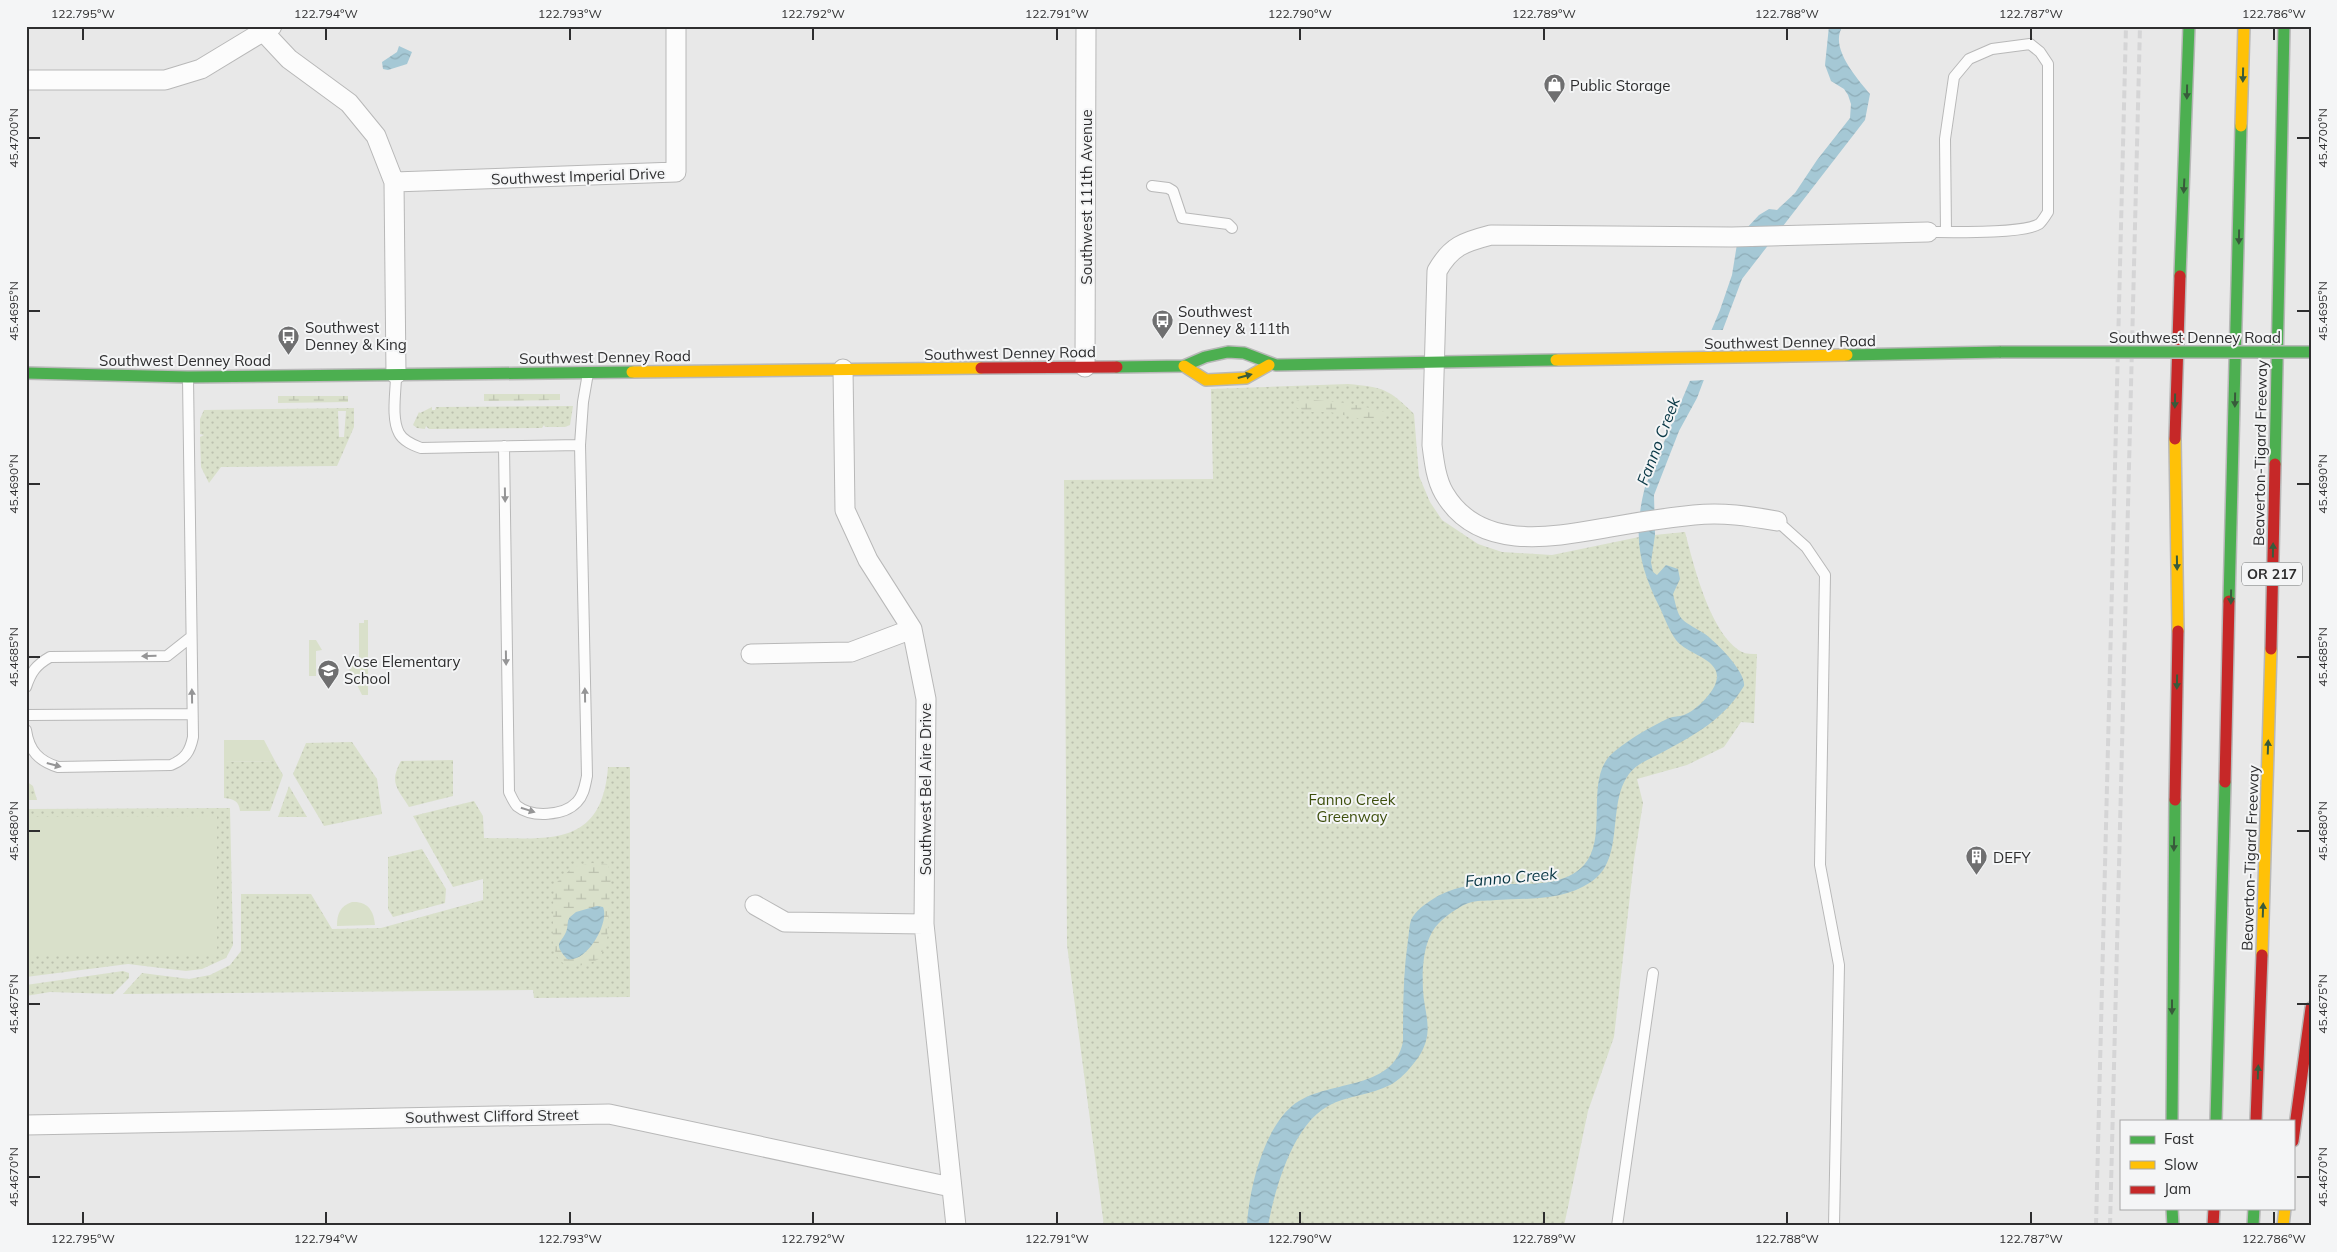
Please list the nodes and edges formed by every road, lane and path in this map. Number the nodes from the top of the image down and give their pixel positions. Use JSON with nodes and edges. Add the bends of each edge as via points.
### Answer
{"nodes":[{"id":1,"x":676,"y":26,"type":"edge"},
{"id":2,"x":1086,"y":26,"type":"edge"},
{"id":3,"x":2189,"y":26,"type":"edge"},
{"id":4,"x":2244,"y":26,"type":"edge"},
{"id":5,"x":2284,"y":26,"type":"edge"},
{"id":6,"x":264,"y":28,"type":"edge"},
{"id":7,"x":26,"y":80,"type":"edge"},
{"id":8,"x":394,"y":182,"type":"junction"},
{"id":9,"x":1152,"y":186,"type":"dead end"},
{"id":10,"x":1232,"y":228,"type":"dead end"},
{"id":11,"x":1937,"y":232,"type":"junction"},
{"id":12,"x":2177,"y":352,"type":"junction"},
{"id":13,"x":2311,"y":352,"type":"edge"},
{"id":14,"x":1434,"y":363,"type":"junction"},
{"id":15,"x":1269,"y":365,"type":"junction"},
{"id":16,"x":1184,"y":366,"type":"junction"},
{"id":17,"x":1085,"y":367,"type":"junction"},
{"id":18,"x":843,"y":369,"type":"junction"},
{"id":19,"x":588,"y":372,"type":"junction"},
{"id":20,"x":26,"y":373,"type":"edge"},
{"id":21,"x":396,"y":374,"type":"junction"},
{"id":22,"x":188,"y":377,"type":"junction"},
{"id":23,"x":580,"y":445,"type":"junction"},
{"id":24,"x":504,"y":446,"type":"junction"},
{"id":25,"x":1777,"y":521,"type":"joint"},
{"id":26,"x":912,"y":629,"type":"junction"},
{"id":27,"x":191,"y":637,"type":"junction"},
{"id":28,"x":751,"y":654,"type":"dead end"},
{"id":29,"x":26,"y":687,"type":"edge"},
{"id":30,"x":192,"y":714,"type":"junction"},
{"id":31,"x":26,"y":715,"type":"edge"},
{"id":32,"x":26,"y":730,"type":"edge"},
{"id":33,"x":755,"y":905,"type":"dead end"},
{"id":34,"x":924,"y":924,"type":"junction"},
{"id":35,"x":1654,"y":973,"type":"dead end"},
{"id":36,"x":2311,"y":1008,"type":"edge"},
{"id":37,"x":2172,"y":1120,"type":"edge"},
{"id":38,"x":2216,"y":1120,"type":"edge"},
{"id":39,"x":2256,"y":1120,"type":"edge"},
{"id":40,"x":26,"y":1125,"type":"edge"},
{"id":41,"x":2294,"y":1134,"type":"edge"},
{"id":42,"x":951,"y":1187,"type":"junction"},
{"id":43,"x":2172,"y":1210,"type":"edge"},
{"id":44,"x":2214,"y":1210,"type":"edge"},
{"id":45,"x":2254,"y":1210,"type":"edge"},
{"id":46,"x":2285,"y":1210,"type":"edge"},
{"id":47,"x":956,"y":1226,"type":"edge"},
{"id":48,"x":1616,"y":1226,"type":"edge"},
{"id":49,"x":1834,"y":1226,"type":"edge"},
{"id":50,"x":2173,"y":1226,"type":"edge"},
{"id":51,"x":2213,"y":1226,"type":"edge"},
{"id":52,"x":2253,"y":1226,"type":"edge"},
{"id":53,"x":2283,"y":1226,"type":"edge"}],
"edges":[{"from":1,"to":8,"type":"street","name":"Southwest Imperial Drive","via":[[676,172]]},
{"from":2,"to":17,"type":"street","name":"Southwest 111th Avenue"},
{"from":3,"to":12,"type":"main road","one_way":true},
{"from":4,"to":38,"type":"main road","name":"Beaverton-Tigard Freeway","number":"OR 217","one_way":true},
{"from":39,"to":5,"type":"main road","name":"Beaverton-Tigard Freeway","number":"OR 217","one_way":true,"via":[[2269,711]]},
{"from":6,"to":7,"type":"street","via":[[201,69],[165,80]]},
{"from":6,"to":8,"type":"street","via":[[289,59],[349,103],[376,136]]},
{"from":8,"to":21,"type":"street"},
{"from":9,"to":10,"type":"lane","via":[[1173,191],[1182,218],[1228,224]]},
{"from":11,"to":11,"type":"lane","via":[[1954,77],[1969,60],[1984,53],[2030,44],[2048,64],[2048,212],[2038,224],[2017,229]]},
{"from":11,"to":14,"type":"street","via":[[1732,237],[1491,235],[1465,242],[1446,255],[1438,271]]},
{"from":12,"to":13,"type":"main road","name":"Southwest Denney Road","bridge":true},
{"from":12,"to":14,"type":"main road","name":"Southwest Denney Road","bridge":true,"via":[[2001,352]]},
{"from":12,"to":37,"type":"main road","one_way":true,"via":[[2178,633]]},
{"from":14,"to":15,"type":"main road","name":"Southwest Denney Road"},
{"from":14,"to":25,"type":"street","via":[[1432,445],[1436,473],[1444,493],[1459,512],[1479,527],[1503,535],[1531,538],[1694,515],[1738,514]]},
{"from":15,"to":16,"type":"main road","name":"Southwest Denney Road","via":[[1244,353],[1207,354]]},
{"from":16,"to":15,"type":"main road","name":"Southwest Denney Road","one_way":true,"via":[[1206,380],[1246,378]]},
{"from":16,"to":17,"type":"main road","name":"Southwest Denney Road"},
{"from":17,"to":18,"type":"main road","name":"Southwest Denney Road"},
{"from":18,"to":19,"type":"main road","name":"Southwest Denney Road"},
{"from":18,"to":26,"type":"street","name":"Southwest Bel Aire Drive","via":[[845,510],[868,560]]},
{"from":19,"to":21,"type":"main road","name":"Southwest Denney Road"},
{"from":19,"to":23,"type":"lane","via":[[582,402]]},
{"from":20,"to":22,"type":"main road","name":"Southwest Denney Road"},
{"from":21,"to":22,"type":"main road","name":"Southwest Denney Road"},
{"from":21,"to":24,"type":"lane","via":[[396,420],[399,434],[410,444],[421,448]]},
{"from":22,"to":27,"type":"lane"},
{"from":23,"to":24,"type":"lane"},
{"from":24,"to":23,"type":"lane","one_way":true,"via":[[509,792],[516,806],[530,812],[550,814],[566,810],[577,802],[587,776]]},
{"from":25,"to":49,"type":"lane","via":[[1806,547],[1825,575],[1820,865],[1838,966]]},
{"from":26,"to":28,"type":"street","via":[[851,652]]},
{"from":26,"to":34,"type":"street","name":"Southwest Bel Aire Drive","via":[[926,699]]},
{"from":27,"to":29,"type":"lane","one_way":true,"via":[[167,656],[50,658],[30,674]]},
{"from":30,"to":27,"type":"lane","one_way":true},
{"from":30,"to":31,"type":"lane"},
{"from":32,"to":30,"type":"lane","one_way":true,"via":[[37,756],[58,767],[171,766],[190,751]]},
{"from":33,"to":34,"type":"street","via":[[785,922]]},
{"from":34,"to":42,"type":"street","name":"Southwest Bel Aire Drive"},
{"from":35,"to":48,"type":"lane"},
{"from":36,"to":41,"type":"main road"},
{"from":40,"to":42,"type":"street","name":"Southwest Clifford Street","via":[[609,1114]]},
{"from":42,"to":47,"type":"street","name":"Southwest Bel Aire Drive"},
{"from":43,"to":50,"type":"main road"},
{"from":44,"to":51,"type":"main road"},
{"from":45,"to":52,"type":"main road"},
{"from":46,"to":53,"type":"main road"}]}
